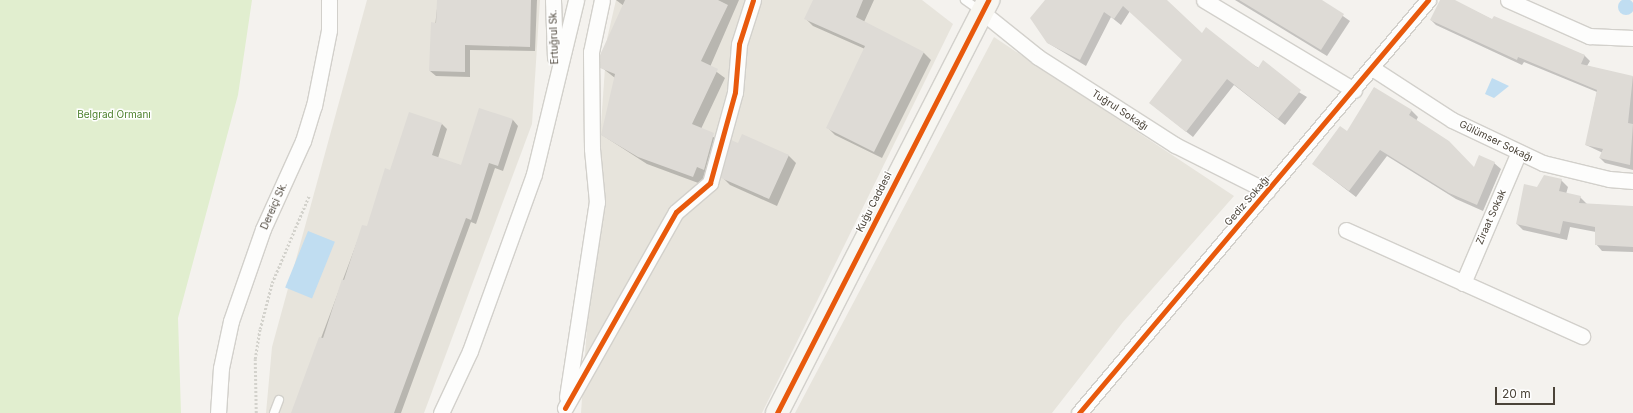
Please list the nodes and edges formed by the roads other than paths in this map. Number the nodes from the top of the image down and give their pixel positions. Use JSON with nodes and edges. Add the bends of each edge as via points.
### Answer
{"nodes":[{"id":1,"x":329,"y":0,"type":"edge"},
{"id":2,"x":553,"y":0,"type":"edge"},
{"id":3,"x":576,"y":0,"type":"edge"},
{"id":4,"x":602,"y":0,"type":"edge"},
{"id":5,"x":753,"y":0,"type":"edge"},
{"id":6,"x":1204,"y":0,"type":"edge"},
{"id":7,"x":1428,"y":0,"type":"edge"},
{"id":8,"x":1508,"y":0,"type":"edge"},
{"id":9,"x":979,"y":4,"type":"edge"},
{"id":10,"x":1633,"y":38,"type":"edge"},
{"id":11,"x":1372,"y":68,"type":"junction"},
{"id":12,"x":556,"y":74,"type":"junction"},
{"id":13,"x":1354,"y":90,"type":"junction"},
{"id":14,"x":1519,"y":152,"type":"junction"},
{"id":15,"x":1633,"y":181,"type":"edge"},
{"id":16,"x":1267,"y":192,"type":"junction"},
{"id":17,"x":1346,"y":230,"type":"dead end"},
{"id":18,"x":1462,"y":282,"type":"junction"},
{"id":19,"x":1582,"y":336,"type":"dead end"},
{"id":20,"x":279,"y":400,"type":"dead end"},
{"id":21,"x":565,"y":411,"type":"edge"},
{"id":22,"x":218,"y":413,"type":"edge"},
{"id":23,"x":274,"y":413,"type":"edge"},
{"id":24,"x":441,"y":413,"type":"edge"},
{"id":25,"x":777,"y":413,"type":"edge"},
{"id":26,"x":1079,"y":413,"type":"edge"}],
"edges":[{"from":1,"to":22,"type":"street","name":"Dereiçi Sk.","via":[[328,30],[314,106],[303,141],[263,229],[231,321],[221,368]]},
{"from":2,"to":12,"type":"street","name":"Ertuğrul Sk."},
{"from":3,"to":12,"type":"street"},
{"from":4,"to":21,"type":"street","via":[[591,52],[592,149],[597,202]]},
{"from":5,"to":21,"type":"street","via":[[740,44],[735,92],[710,183],[676,212]]},
{"from":6,"to":13,"type":"street"},
{"from":7,"to":11,"type":"street","name":"Gediz Sokağı"},
{"from":8,"to":10,"type":"street","via":[[1589,36]]},
{"from":9,"to":16,"type":"street","name":"Tuğrul Sokağı","via":[[1038,57],[1175,145]]},
{"from":9,"to":25,"type":"street","name":"Kuğu Caddesi"},
{"from":11,"to":13,"type":"street","name":"Gediz Sokağı"},
{"from":11,"to":14,"type":"street","name":"Gülümser Sokağı","via":[[1452,120]]},
{"from":12,"to":24,"type":"street","via":[[549,117],[534,174],[470,351]]},
{"from":13,"to":16,"type":"street","name":"Gediz Sokağı"},
{"from":14,"to":15,"type":"street","name":"Gülümser Sokağı","via":[[1543,163],[1609,179]]},
{"from":14,"to":18,"type":"street","name":"Ziraat Sokak"},
{"from":16,"to":26,"type":"street","name":"Gediz Sokağı"},
{"from":17,"to":18,"type":"street"},
{"from":18,"to":19,"type":"street"},
{"from":20,"to":23,"type":"lane"}]}
